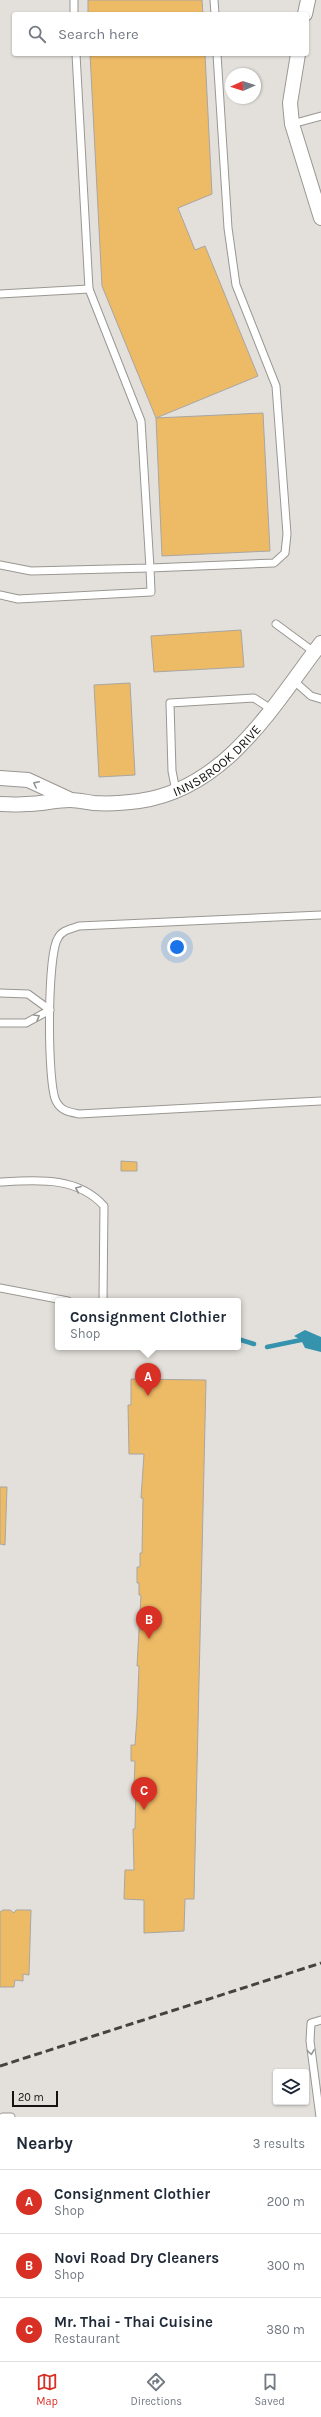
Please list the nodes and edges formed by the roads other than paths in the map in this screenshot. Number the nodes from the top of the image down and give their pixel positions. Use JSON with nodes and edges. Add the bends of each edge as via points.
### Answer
{"nodes":[{"id":1,"x":74,"y":0,"type":"edge"},
{"id":2,"x":214,"y":0,"type":"edge"},
{"id":3,"x":308,"y":0,"type":"edge"},
{"id":4,"x":74,"y":12,"type":"edge"},
{"id":5,"x":215,"y":12,"type":"edge"},
{"id":6,"x":305,"y":12,"type":"edge"},
{"id":7,"x":76,"y":56,"type":"edge"},
{"id":8,"x":217,"y":56,"type":"edge"},
{"id":9,"x":298,"y":56,"type":"edge"},
{"id":10,"x":321,"y":116,"type":"edge"},
{"id":11,"x":292,"y":124,"type":"junction"},
{"id":12,"x":321,"y":218,"type":"edge"},
{"id":13,"x":89,"y":288,"type":"junction"},
{"id":14,"x":0,"y":294,"type":"edge"},
{"id":15,"x":0,"y":565,"type":"edge"},
{"id":16,"x":150,"y":568,"type":"junction"},
{"id":17,"x":0,"y":595,"type":"edge"},
{"id":18,"x":276,"y":624,"type":"dead end"},
{"id":19,"x":317,"y":648,"type":"edge"},
{"id":20,"x":293,"y":680,"type":"junction"},
{"id":21,"x":321,"y":699,"type":"edge"},
{"id":22,"x":271,"y":709,"type":"junction"},
{"id":23,"x":0,"y":778,"type":"edge"},
{"id":24,"x":176,"y":791,"type":"junction"},
{"id":25,"x":70,"y":800,"type":"junction"},
{"id":26,"x":0,"y":804,"type":"edge"},
{"id":27,"x":321,"y":915,"type":"edge"},
{"id":28,"x":0,"y":993,"type":"edge"},
{"id":29,"x":50,"y":1010,"type":"junction"},
{"id":30,"x":0,"y":1023,"type":"edge"},
{"id":31,"x":321,"y":1101,"type":"edge"},
{"id":32,"x":0,"y":1182,"type":"edge"},
{"id":33,"x":0,"y":1288,"type":"edge"},
{"id":34,"x":103,"y":1298,"type":"edge"},
{"id":35,"x":55,"y":1299,"type":"edge"},
{"id":36,"x":321,"y":2020,"type":"edge"},
{"id":37,"x":3,"y":2117,"type":"edge"},
{"id":38,"x":12,"y":2117,"type":"edge"},
{"id":39,"x":320,"y":2117,"type":"edge"}],
"edges":[{"from":1,"to":4,"type":"lane"},
{"from":2,"to":5,"type":"lane"},
{"from":3,"to":6,"type":"street"},
{"from":7,"to":13,"type":"lane"},
{"from":8,"to":16,"type":"lane","via":[[228,228],[236,285],[276,386],[287,534],[285,553],[274,564]]},
{"from":9,"to":11,"type":"street","via":[[290,103]]},
{"from":10,"to":11,"type":"lane"},
{"from":11,"to":12,"type":"street"},
{"from":13,"to":14,"type":"lane"},
{"from":13,"to":16,"type":"lane","via":[[141,421]]},
{"from":15,"to":16,"type":"lane","via":[[31,571]]},
{"from":16,"to":17,"type":"lane","via":[[151,592],[18,599]]},
{"from":18,"to":19,"type":"lane"},
{"from":19,"to":20,"type":"street","name":"INNSBROOK DRIVE"},
{"from":20,"to":21,"type":"lane","via":[[311,696]]},
{"from":20,"to":22,"type":"street","name":"INNSBROOK DRIVE"},
{"from":22,"to":24,"type":"street","name":"INNSBROOK DRIVE","via":[[234,754],[201,779]]},
{"from":22,"to":24,"type":"lane","via":[[254,698],[170,703],[172,771]]},
{"from":25,"to":23,"type":"street","name":"INNSBROOK DRIVE","one_way":true,"via":[[28,780]]},
{"from":24,"to":25,"type":"street","name":"INNSBROOK DRIVE","via":[[156,798],[124,803]]},
{"from":25,"to":26,"type":"street","name":"INNSBROOK DRIVE","via":[[26,805]]},
{"from":27,"to":29,"type":"lane","via":[[79,926],[67,930],[57,938],[52,962]]},
{"from":28,"to":29,"type":"lane","via":[[28,994]]},
{"from":30,"to":29,"type":"lane","one_way":true,"via":[[26,1023]]},
{"from":29,"to":31,"type":"lane","via":[[51,1085],[56,1101],[65,1111],[79,1114]]},
{"from":34,"to":32,"type":"lane","one_way":true,"via":[[104,1206],[96,1197],[57,1181]]},
{"from":33,"to":35,"type":"lane"},
{"from":36,"to":39,"type":"lane","one_way":true,"via":[[311,2023],[310,2041]]},
{"from":37,"to":38,"type":"lane"}]}
